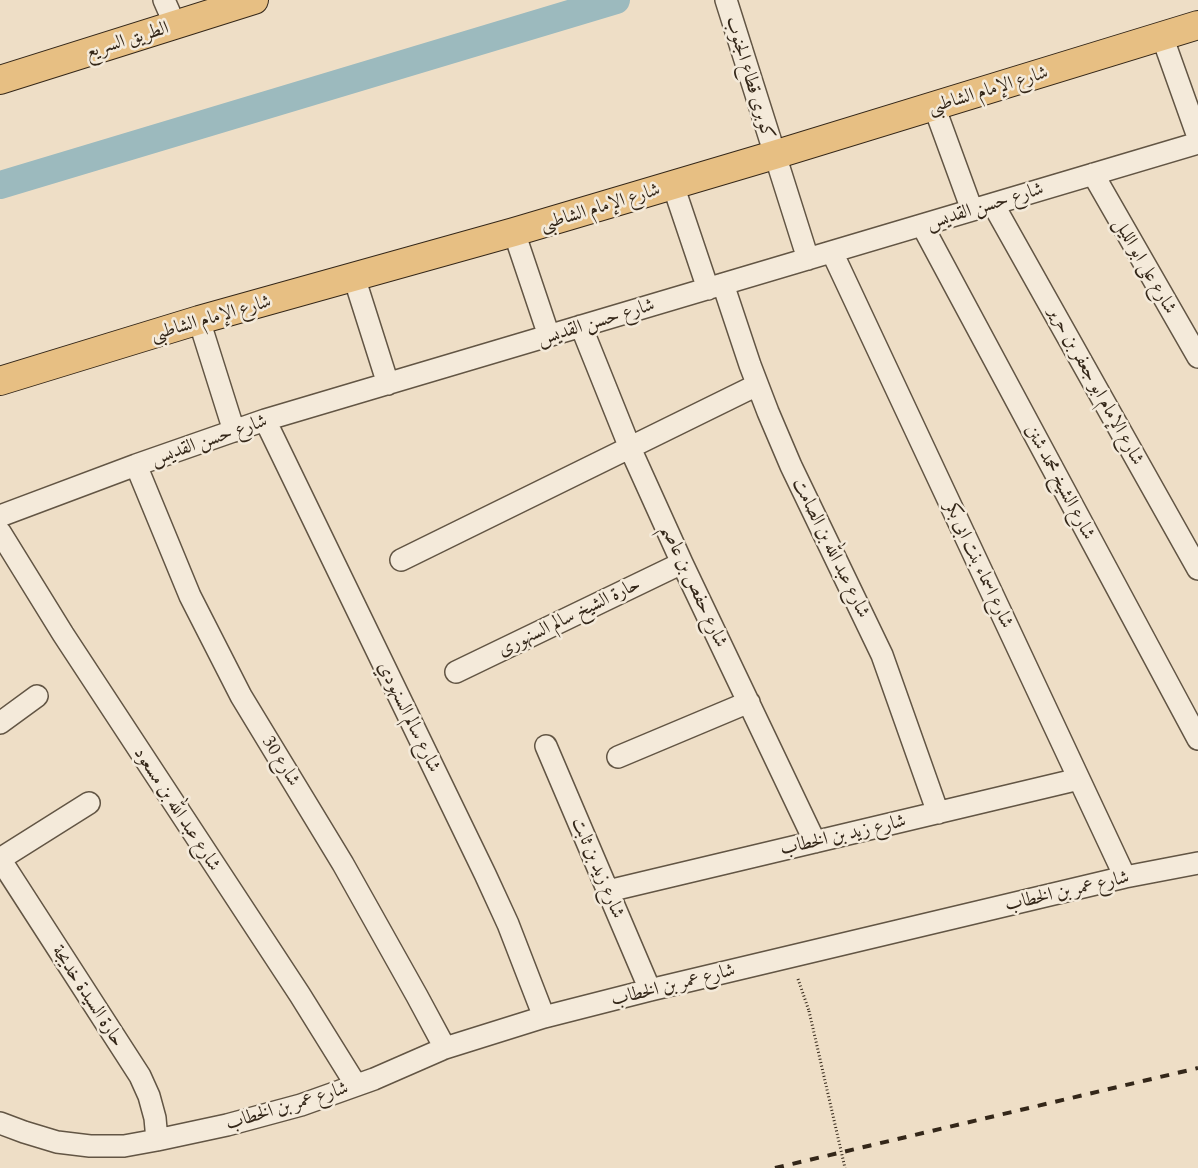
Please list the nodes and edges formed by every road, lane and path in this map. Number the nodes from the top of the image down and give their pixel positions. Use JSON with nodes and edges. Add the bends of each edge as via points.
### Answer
{"nodes":[{"id":1,"x":164,"y":0,"type":"edge"},
{"id":2,"x":254,"y":0,"type":"edge"},
{"id":3,"x":726,"y":0,"type":"edge"},
{"id":4,"x":175,"y":25,"type":"junction"},
{"id":5,"x":1198,"y":25,"type":"edge"},
{"id":6,"x":1162,"y":36,"type":"junction"},
{"id":7,"x":0,"y":80,"type":"edge"},
{"id":8,"x":934,"y":106,"type":"junction"},
{"id":9,"x":1196,"y":145,"type":"edge"},
{"id":10,"x":774,"y":155,"type":"junction"},
{"id":11,"x":1093,"y":174,"type":"junction"},
{"id":12,"x":673,"y":185,"type":"junction"},
{"id":13,"x":993,"y":204,"type":"junction"},
{"id":14,"x":972,"y":210,"type":"junction"},
{"id":15,"x":922,"y":225,"type":"junction"},
{"id":16,"x":514,"y":232,"type":"junction"},
{"id":17,"x":832,"y":252,"type":"junction"},
{"id":18,"x":808,"y":259,"type":"junction"},
{"id":19,"x":354,"y":277,"type":"junction"},
{"id":20,"x":715,"y":286,"type":"junction"},
{"id":21,"x":199,"y":320,"type":"junction"},
{"id":22,"x":581,"y":326,"type":"junction"},
{"id":23,"x":549,"y":336,"type":"junction"},
{"id":24,"x":1198,"y":357,"type":"edge"},
{"id":25,"x":0,"y":381,"type":"edge"},
{"id":26,"x":388,"y":384,"type":"junction"},
{"id":27,"x":758,"y":385,"type":"junction"},
{"id":28,"x":265,"y":420,"type":"junction"},
{"id":29,"x":234,"y":431,"type":"junction"},
{"id":30,"x":630,"y":448,"type":"junction"},
{"id":31,"x":136,"y":465,"type":"junction"},
{"id":32,"x":0,"y":516,"type":"edge"},
{"id":33,"x":0,"y":532,"type":"edge"},
{"id":34,"x":401,"y":560,"type":"dead end"},
{"id":35,"x":682,"y":563,"type":"junction"},
{"id":36,"x":1198,"y":569,"type":"edge"},
{"id":37,"x":456,"y":672,"type":"dead end"},
{"id":38,"x":37,"y":696,"type":"dead end"},
{"id":39,"x":749,"y":702,"type":"junction"},
{"id":40,"x":0,"y":723,"type":"edge"},
{"id":41,"x":1198,"y":739,"type":"edge"},
{"id":42,"x":546,"y":746,"type":"dead end"},
{"id":43,"x":618,"y":757,"type":"dead end"},
{"id":44,"x":1079,"y":779,"type":"junction"},
{"id":45,"x":89,"y":803,"type":"dead end"},
{"id":46,"x":938,"y":813,"type":"junction"},
{"id":47,"x":815,"y":842,"type":"junction"},
{"id":48,"x":0,"y":859,"type":"edge"},
{"id":49,"x":1198,"y":863,"type":"edge"},
{"id":50,"x":1125,"y":877,"type":"junction"},
{"id":51,"x":608,"y":891,"type":"junction"},
{"id":52,"x":798,"y":981,"type":"dead end"},
{"id":53,"x":650,"y":990,"type":"junction"},
{"id":54,"x":544,"y":1017,"type":"junction"},
{"id":55,"x":444,"y":1048,"type":"junction"},
{"id":56,"x":356,"y":1085,"type":"junction"},
{"id":57,"x":0,"y":1123,"type":"edge"},
{"id":58,"x":157,"y":1140,"type":"junction"},
{"id":59,"x":845,"y":1168,"type":"edge"}],
"edges":[{"from":1,"to":4,"type":"street"},
{"from":2,"to":4,"type":"main road","name":"الطريق السريع"},
{"from":3,"to":10,"type":"street","name":"كوبرى قطاع الجنوب"},
{"from":4,"to":7,"type":"main road","name":"الطريق السريع"},
{"from":5,"to":6,"type":"main road","name":"شارع الإمام الشاطبى"},
{"from":6,"to":8,"type":"main road","name":"شارع الإمام الشاطبى"},
{"from":6,"to":9,"type":"street"},
{"from":8,"to":10,"type":"main road","name":"شارع الإمام الشاطبى"},
{"from":8,"to":14,"type":"street"},
{"from":9,"to":11,"type":"street","name":"شارع حسن القديس"},
{"from":10,"to":12,"type":"main road","name":"شارع الإمام الشاطبى"},
{"from":10,"to":18,"type":"street","name":"كوبرى قطاع الجنوب"},
{"from":11,"to":13,"type":"street","name":"شارع حسن القديس"},
{"from":11,"to":24,"type":"street","name":"شارع على ابو الليل"},
{"from":12,"to":16,"type":"main road","name":"شارع الإمام الشاطبى"},
{"from":12,"to":20,"type":"street","name":"شارع عبد الله بن الصامت"},
{"from":13,"to":14,"type":"street","name":"شارع حسن القديس"},
{"from":13,"to":36,"type":"street","name":"شارع الإمام ابو جعفر بن حرير"},
{"from":14,"to":15,"type":"street","name":"شارع حسن القديس"},
{"from":15,"to":17,"type":"street","name":"شارع حسن القديس"},
{"from":15,"to":41,"type":"street","name":"شارع الشيخ محمد شنن"},
{"from":16,"to":19,"type":"main road","name":"شارع الإمام الشاطبى"},
{"from":16,"to":23,"type":"street"},
{"from":17,"to":18,"type":"street","name":"شارع حسن القديس"},
{"from":17,"to":44,"type":"street","name":"شارع اسماء بنت ابى بكر"},
{"from":18,"to":20,"type":"street","name":"شارع حسن القديس"},
{"from":19,"to":21,"type":"main road","name":"شارع الإمام الشاطبى"},
{"from":19,"to":26,"type":"street"},
{"from":20,"to":22,"type":"street","name":"شارع حسن القديس"},
{"from":20,"to":27,"type":"street","name":"شارع عبد الله بن الصامت"},
{"from":21,"to":25,"type":"main road","name":"شارع الإمام الشاطبى"},
{"from":21,"to":29,"type":"street"},
{"from":22,"to":23,"type":"street","name":"شارع حسن القديس"},
{"from":22,"to":30,"type":"street","name":"شارع حفص بن عاصم"},
{"from":23,"to":26,"type":"street","name":"شارع حسن القديس"},
{"from":26,"to":28,"type":"street","name":"شارع حسن القديس"},
{"from":27,"to":30,"type":"street"},
{"from":27,"to":46,"type":"street","name":"شارع عبد الله بن الصامت","via":[[791,466],[882,656]]},
{"from":28,"to":29,"type":"street","name":"شارع حسن القديس"},
{"from":28,"to":54,"type":"street","name":"شارع سالم السنهودي","via":[[485,874]]},
{"from":29,"to":31,"type":"street","name":"شارع حسن القديس"},
{"from":30,"to":34,"type":"street"},
{"from":30,"to":35,"type":"street","name":"شارع حفص بن عاصم"},
{"from":31,"to":32,"type":"street","name":"شارع حسن القديس"},
{"from":31,"to":55,"type":"street","name":"شارع 30","via":[[190,596],[241,696],[343,864]]},
{"from":33,"to":56,"type":"street","name":"شارع عبد الله بن مسعود","via":[[62,634]]},
{"from":35,"to":37,"type":"street","name":"حارة الشيخ سالم السنهورى"},
{"from":35,"to":39,"type":"street","name":"شارع حفص بن عاصم"},
{"from":38,"to":40,"type":"street"},
{"from":39,"to":43,"type":"street"},
{"from":39,"to":47,"type":"street","name":"شارع حفص بن عاصم"},
{"from":42,"to":51,"type":"street","name":"شارع زيد بن ثابت"},
{"from":44,"to":46,"type":"street","name":"شارع زيد بن الخطاب"},
{"from":44,"to":50,"type":"street","name":"شارع اسماء بنت ابى بكر"},
{"from":45,"to":48,"type":"street"},
{"from":46,"to":47,"type":"street","name":"شارع زيد بن الخطاب"},
{"from":47,"to":51,"type":"street","name":"شارع زيد بن الخطاب"},
{"from":48,"to":58,"type":"street","name":"حارة السيدة خديجة","via":[[140,1076],[150,1096]]},
{"from":49,"to":50,"type":"street","name":"شارع عمر بن الخطاب"},
{"from":50,"to":53,"type":"street","name":"شارع عمر بن الخطاب"},
{"from":51,"to":53,"type":"street","name":"شارع زيد بن ثابت"},
{"from":52,"to":59,"type":"path","bridge":true,"via":[[809,1011]]},
{"from":53,"to":54,"type":"street","name":"شارع عمر بن الخطاب"},
{"from":54,"to":55,"type":"street","name":"شارع عمر بن الخطاب"},
{"from":55,"to":56,"type":"street","name":"شارع عمر بن الخطاب"},
{"from":56,"to":58,"type":"street","name":"شارع عمر بن الخطاب","via":[[302,1105]]},
{"from":57,"to":58,"type":"street","name":"شارع عمر بن الخطاب","via":[[57,1142],[90,1146],[124,1146]]}]}
